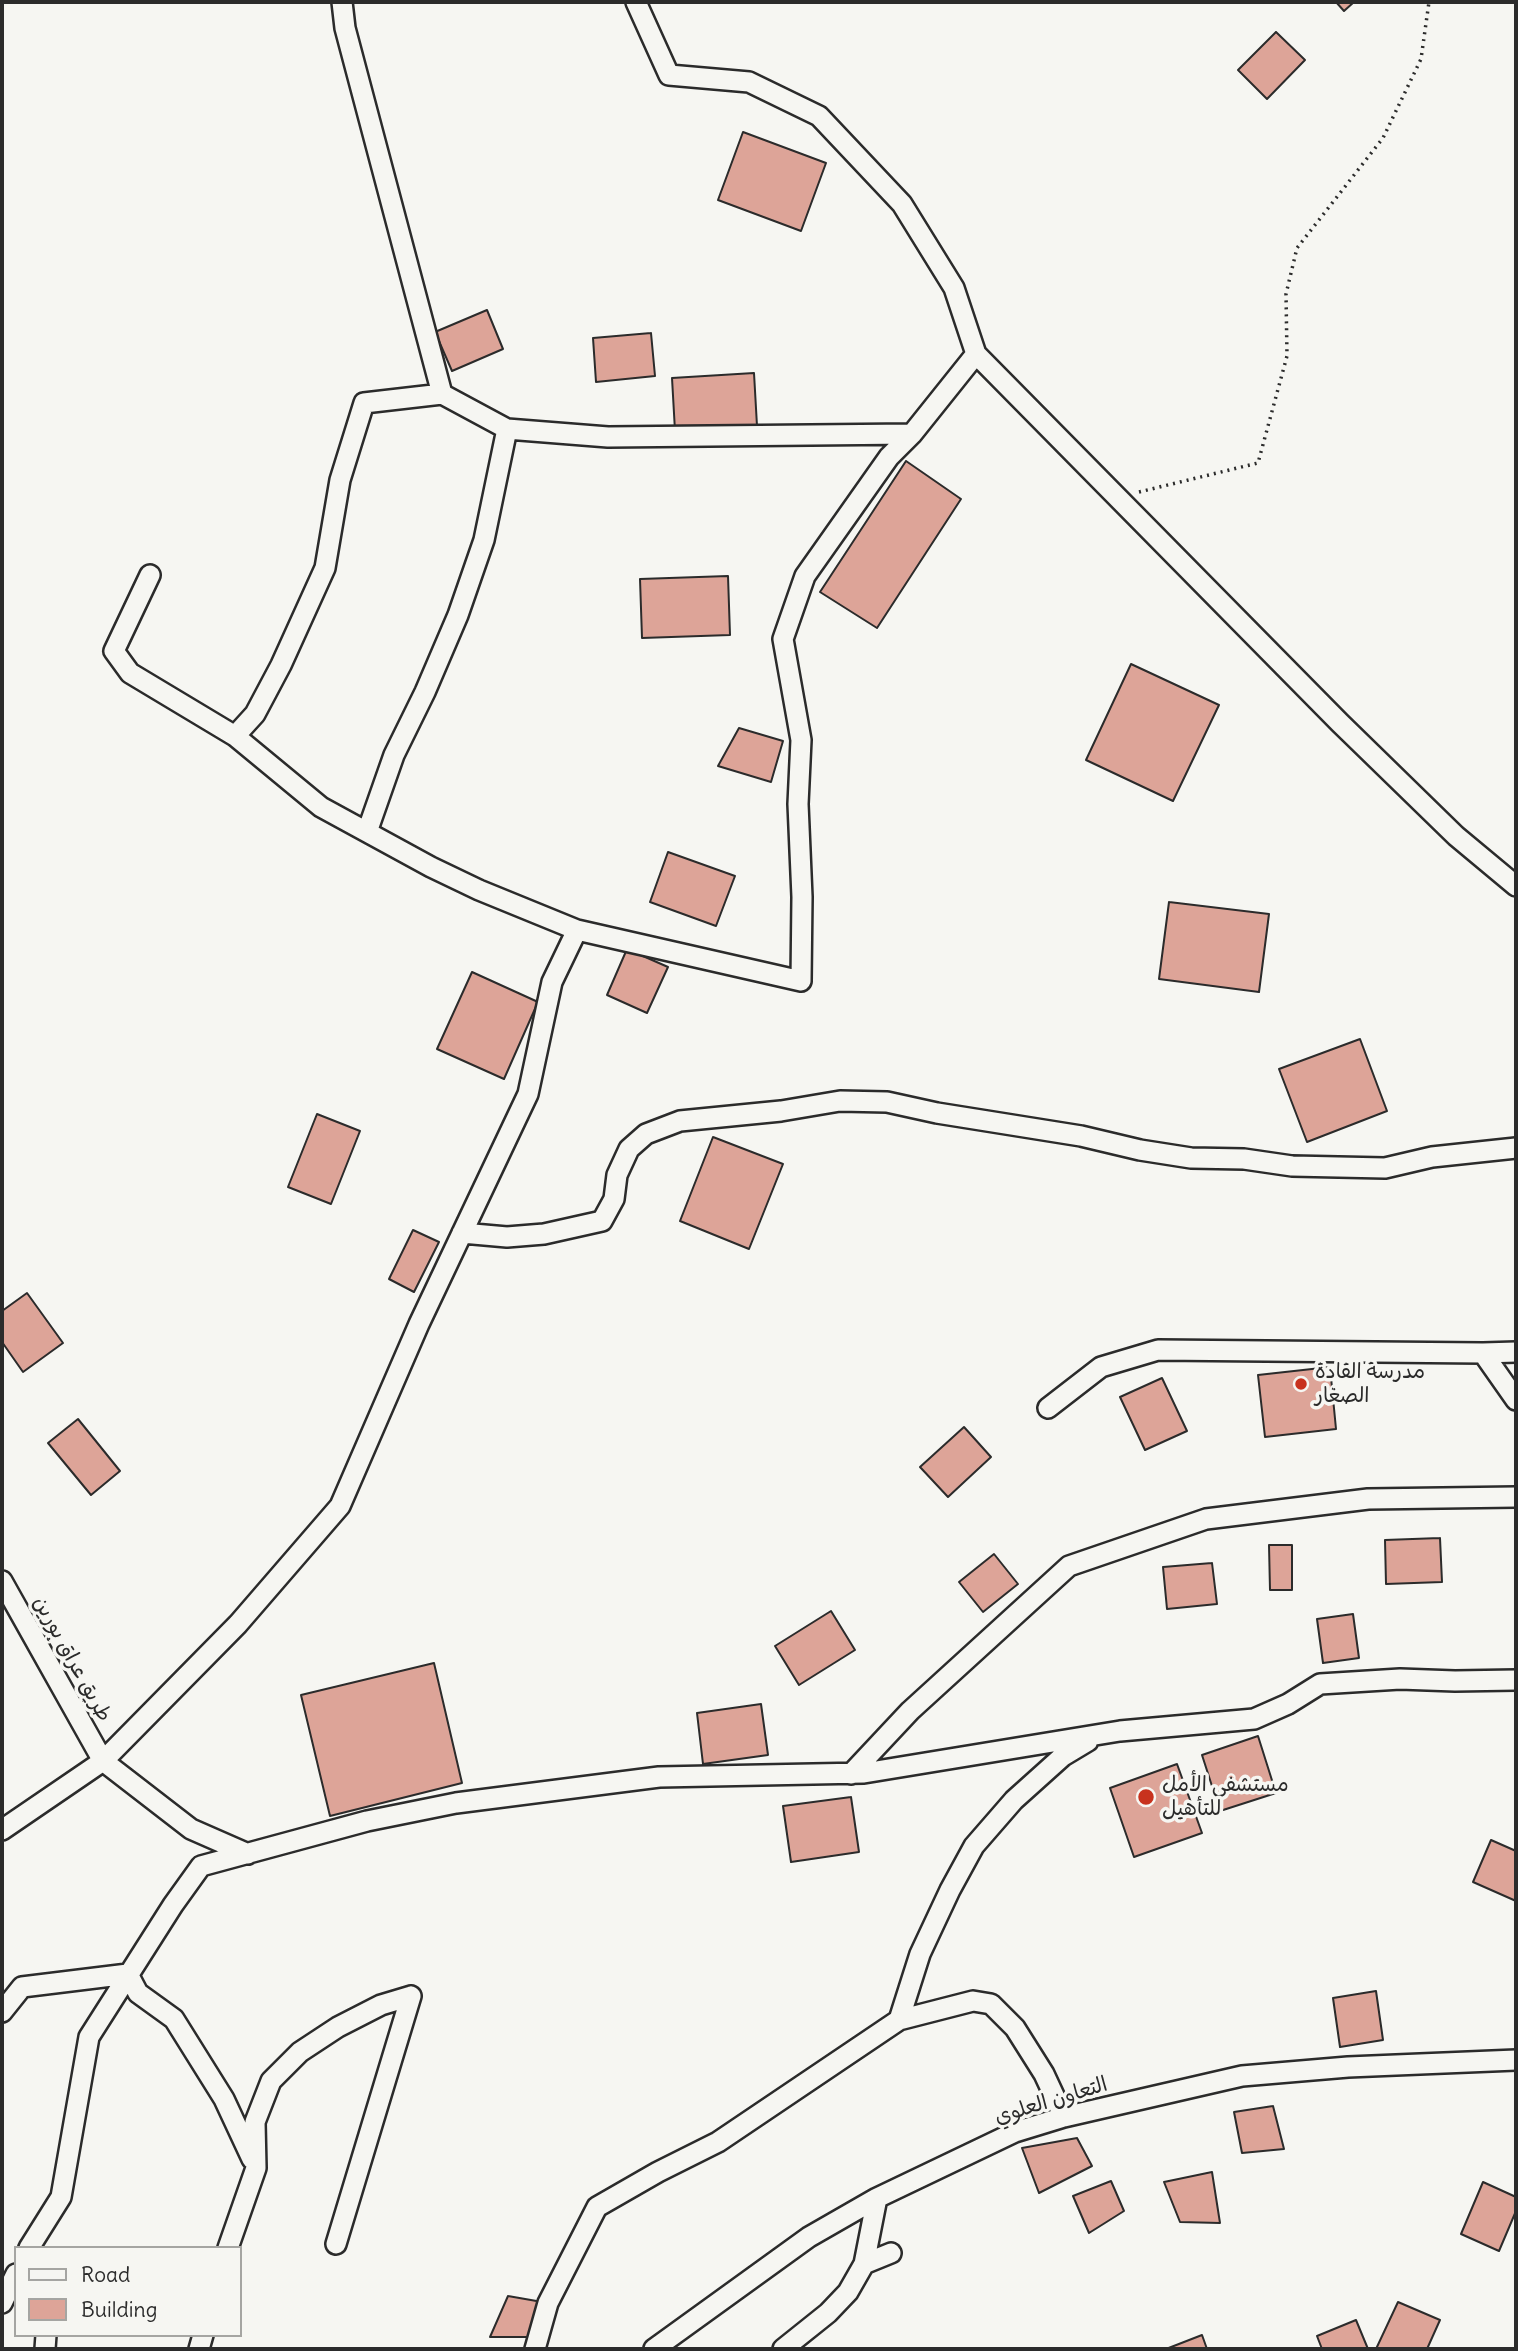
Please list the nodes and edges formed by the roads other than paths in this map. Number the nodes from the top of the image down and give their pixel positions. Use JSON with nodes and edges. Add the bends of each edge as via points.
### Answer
{"nodes":[{"id":1,"x":342,"y":2,"type":"edge"},
{"id":2,"x":636,"y":2,"type":"edge"},
{"id":3,"x":975,"y":354,"type":"junction"},
{"id":4,"x":442,"y":394,"type":"junction"},
{"id":5,"x":507,"y":429,"type":"junction"},
{"id":6,"x":912,"y":434,"type":"junction"},
{"id":7,"x":150,"y":575,"type":"dead end"},
{"id":8,"x":234,"y":736,"type":"junction"},
{"id":9,"x":367,"y":832,"type":"junction"},
{"id":10,"x":1516,"y":886,"type":"edge"},
{"id":11,"x":577,"y":930,"type":"junction"},
{"id":12,"x":1516,"y":1147,"type":"edge"},
{"id":13,"x":462,"y":1233,"type":"junction"},
{"id":14,"x":1516,"y":1352,"type":"edge"},
{"id":15,"x":1483,"y":1353,"type":"junction"},
{"id":16,"x":1516,"y":1400,"type":"edge"},
{"id":17,"x":1048,"y":1408,"type":"dead end"},
{"id":18,"x":1516,"y":1497,"type":"edge"},
{"id":19,"x":2,"y":1581,"type":"edge"},
{"id":20,"x":1516,"y":1680,"type":"edge"},
{"id":21,"x":1098,"y":1735,"type":"junction"},
{"id":22,"x":103,"y":1760,"type":"junction"},
{"id":23,"x":851,"y":1773,"type":"junction"},
{"id":24,"x":2,"y":1830,"type":"edge"},
{"id":25,"x":248,"y":1854,"type":"junction"},
{"id":26,"x":128,"y":1974,"type":"junction"},
{"id":27,"x":2,"y":2012,"type":"edge"},
{"id":28,"x":899,"y":2020,"type":"junction"},
{"id":29,"x":1516,"y":2060,"type":"edge"},
{"id":30,"x":1065,"y":2117,"type":"junction"},
{"id":31,"x":256,"y":2168,"type":"junction"},
{"id":32,"x":877,"y":2198,"type":"junction"},
{"id":33,"x":336,"y":2244,"type":"dead end"},
{"id":34,"x":32,"y":2245,"type":"edge"},
{"id":35,"x":229,"y":2246,"type":"edge"},
{"id":36,"x":891,"y":2253,"type":"dead end"},
{"id":37,"x":864,"y":2264,"type":"junction"},
{"id":38,"x":14,"y":2278,"type":"edge"},
{"id":39,"x":2,"y":2303,"type":"edge"},
{"id":40,"x":535,"y":2349,"type":"edge"},
{"id":41,"x":654,"y":2349,"type":"edge"},
{"id":42,"x":783,"y":2349,"type":"edge"}],
"edges":[{"from":1,"to":4,"type":"street","via":[[348,41]]},
{"from":2,"to":3,"type":"street","via":[[669,75],[749,82],[819,116],[902,204],[954,288]]},
{"from":3,"to":6,"type":"street"},
{"from":3,"to":10,"type":"street","via":[[1349,732],[1456,836]]},
{"from":4,"to":5,"type":"street"},
{"from":4,"to":8,"type":"street","via":[[364,403],[340,480],[325,568],[255,714]]},
{"from":5,"to":6,"type":"street","via":[[608,437]]},
{"from":5,"to":9,"type":"street","via":[[484,540],[471,578],[394,755]]},
{"from":6,"to":11,"type":"street","via":[[890,457],[805,576],[783,639],[801,740],[801,981]]},
{"from":7,"to":8,"type":"street","via":[[114,651],[130,673]]},
{"from":8,"to":9,"type":"street","via":[[321,807]]},
{"from":9,"to":11,"type":"street","via":[[479,890]]},
{"from":11,"to":13,"type":"street","via":[[552,982],[527,1094]]},
{"from":12,"to":13,"type":"street","via":[[1385,1168],[1293,1166],[1244,1158],[1191,1158],[887,1102],[840,1101],[680,1121],[646,1134],[629,1149],[617,1175],[614,1199],[602,1221],[544,1234]]},
{"from":13,"to":22,"type":"street","via":[[340,1506],[238,1624]]},
{"from":14,"to":15,"type":"street"},
{"from":15,"to":16,"type":"street"},
{"from":15,"to":17,"type":"street","via":[[1158,1350],[1101,1367]]},
{"from":18,"to":23,"type":"street","via":[[1368,1499],[1206,1519],[1069,1566],[910,1711]]},
{"from":19,"to":22,"type":"street","name":"طريق عراق بورين"},
{"from":20,"to":21,"type":"street","via":[[1320,1684],[1254,1719]]},
{"from":21,"to":23,"type":"street"},
{"from":21,"to":28,"type":"street","via":[[1063,1756],[1014,1800],[974,1846],[920,1954]]},
{"from":22,"to":24,"type":"street"},
{"from":22,"to":25,"type":"street","via":[[191,1829]]},
{"from":23,"to":25,"type":"street","via":[[659,1777],[456,1802]]},
{"from":25,"to":26,"type":"street","via":[[201,1866]]},
{"from":26,"to":27,"type":"street","via":[[22,1987]]},
{"from":26,"to":31,"type":"street","via":[[138,1993],[174,2019],[224,2099]]},
{"from":26,"to":34,"type":"street","via":[[89,2037],[61,2197]]},
{"from":28,"to":30,"type":"street","via":[[973,2001],[991,2004],[1015,2028]]},
{"from":28,"to":40,"type":"street","via":[[718,2142],[597,2207],[548,2303]]},
{"from":29,"to":30,"type":"street","name":"التعاون العلوي","via":[[1242,2076]]},
{"from":30,"to":32,"type":"street","name":"التعاون العلوي","via":[[1015,2132]]},
{"from":31,"to":33,"type":"street","via":[[255,2122],[271,2081],[300,2052],[338,2026],[411,1996]]},
{"from":31,"to":35,"type":"street"},
{"from":32,"to":37,"type":"street"},
{"from":32,"to":41,"type":"street","name":"التعاون العلوي","via":[[809,2237]]},
{"from":36,"to":37,"type":"street"},
{"from":37,"to":42,"type":"street","via":[[848,2292],[828,2313]]},
{"from":38,"to":39,"type":"street"}]}
